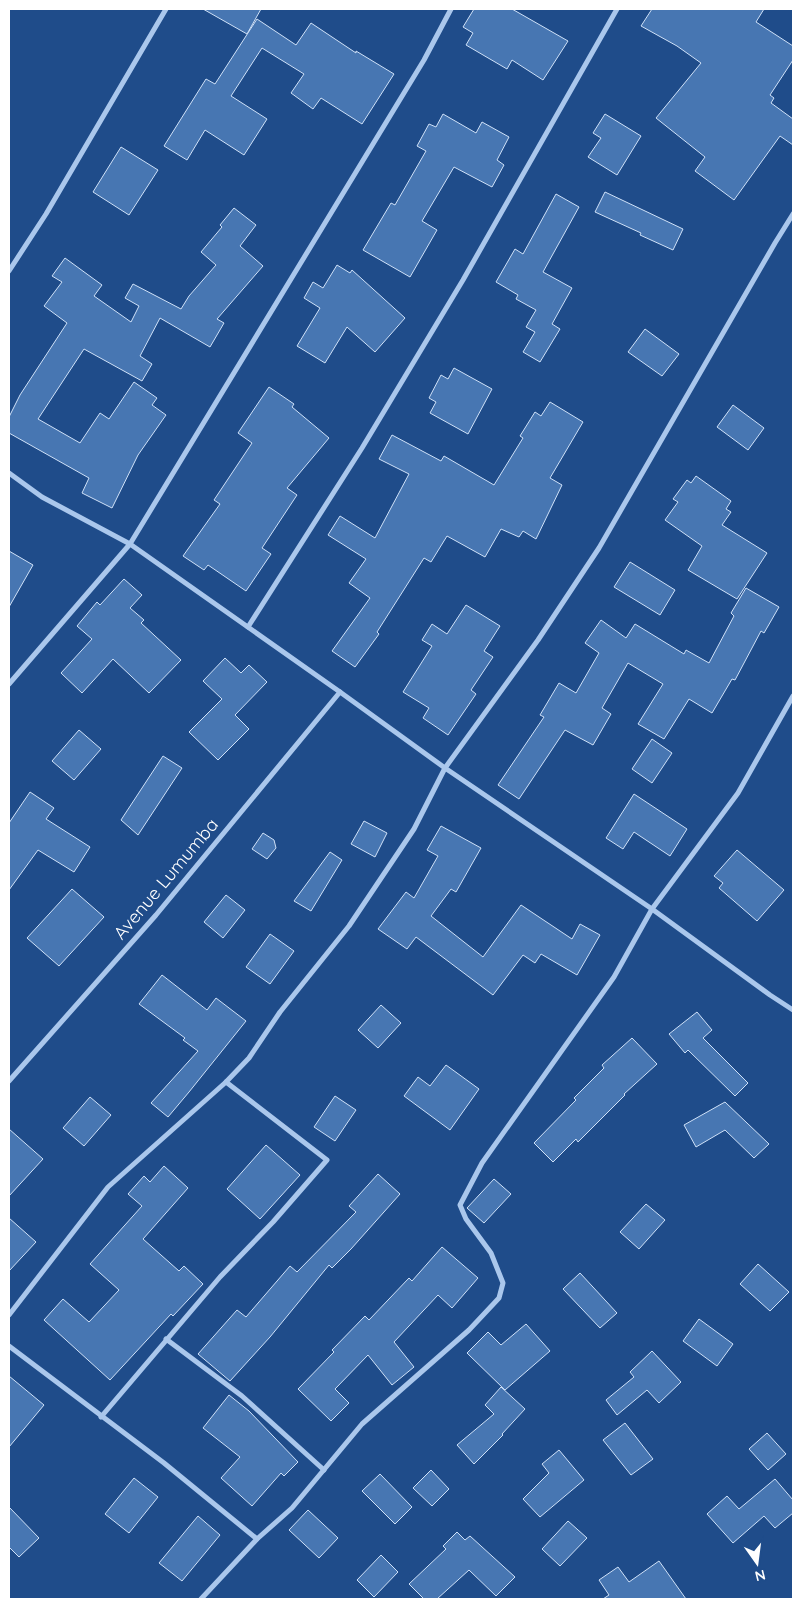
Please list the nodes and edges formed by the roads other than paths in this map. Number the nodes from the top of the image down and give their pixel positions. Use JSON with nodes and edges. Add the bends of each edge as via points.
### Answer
{"nodes":[{"id":1,"x":166,"y":9,"type":"edge"},
{"id":2,"x":450,"y":9,"type":"edge"},
{"id":3,"x":617,"y":9,"type":"edge"},
{"id":4,"x":793,"y":214,"type":"edge"},
{"id":5,"x":9,"y":271,"type":"edge"},
{"id":6,"x":9,"y":473,"type":"edge"},
{"id":7,"x":130,"y":544,"type":"junction"},
{"id":8,"x":248,"y":627,"type":"junction"},
{"id":9,"x":9,"y":684,"type":"edge"},
{"id":10,"x":340,"y":692,"type":"junction"},
{"id":11,"x":793,"y":696,"type":"edge"},
{"id":12,"x":444,"y":768,"type":"junction"},
{"id":13,"x":652,"y":909,"type":"junction"},
{"id":14,"x":793,"y":1010,"type":"edge"},
{"id":15,"x":9,"y":1081,"type":"edge"},
{"id":16,"x":226,"y":1082,"type":"junction"},
{"id":17,"x":9,"y":1315,"type":"edge"},
{"id":18,"x":166,"y":1340,"type":"junction"},
{"id":19,"x":9,"y":1346,"type":"edge"},
{"id":20,"x":102,"y":1417,"type":"junction"},
{"id":21,"x":324,"y":1470,"type":"junction"},
{"id":22,"x":258,"y":1539,"type":"junction"},
{"id":23,"x":201,"y":1599,"type":"edge"}],
"edges":[{"from":1,"to":5,"type":"street"},
{"from":2,"to":7,"type":"street","via":[[424,60]]},
{"from":3,"to":8,"type":"street","via":[[463,280],[362,448]]},
{"from":4,"to":12,"type":"street","via":[[599,548],[538,640]]},
{"from":6,"to":7,"type":"street","via":[[42,497]]},
{"from":7,"to":8,"type":"street"},
{"from":7,"to":9,"type":"street"},
{"from":8,"to":10,"type":"street"},
{"from":10,"to":12,"type":"street"},
{"from":10,"to":15,"type":"street","name":"Avenue Lumumba","via":[[156,915]]},
{"from":11,"to":13,"type":"street","via":[[738,793]]},
{"from":12,"to":13,"type":"street"},
{"from":12,"to":16,"type":"street","via":[[414,828],[350,926],[280,1012],[249,1058]]},
{"from":13,"to":14,"type":"street"},
{"from":13,"to":21,"type":"street","via":[[614,977],[482,1163],[460,1205],[494,1260],[503,1282],[499,1298],[469,1330],[362,1424]]},
{"from":16,"to":17,"type":"street","via":[[108,1187]]},
{"from":16,"to":18,"type":"street","via":[[327,1160]]},
{"from":18,"to":20,"type":"street"},
{"from":18,"to":21,"type":"street","via":[[242,1396]]},
{"from":19,"to":20,"type":"street"},
{"from":20,"to":22,"type":"street"},
{"from":21,"to":22,"type":"street","via":[[292,1508]]},
{"from":22,"to":23,"type":"street"}]}
